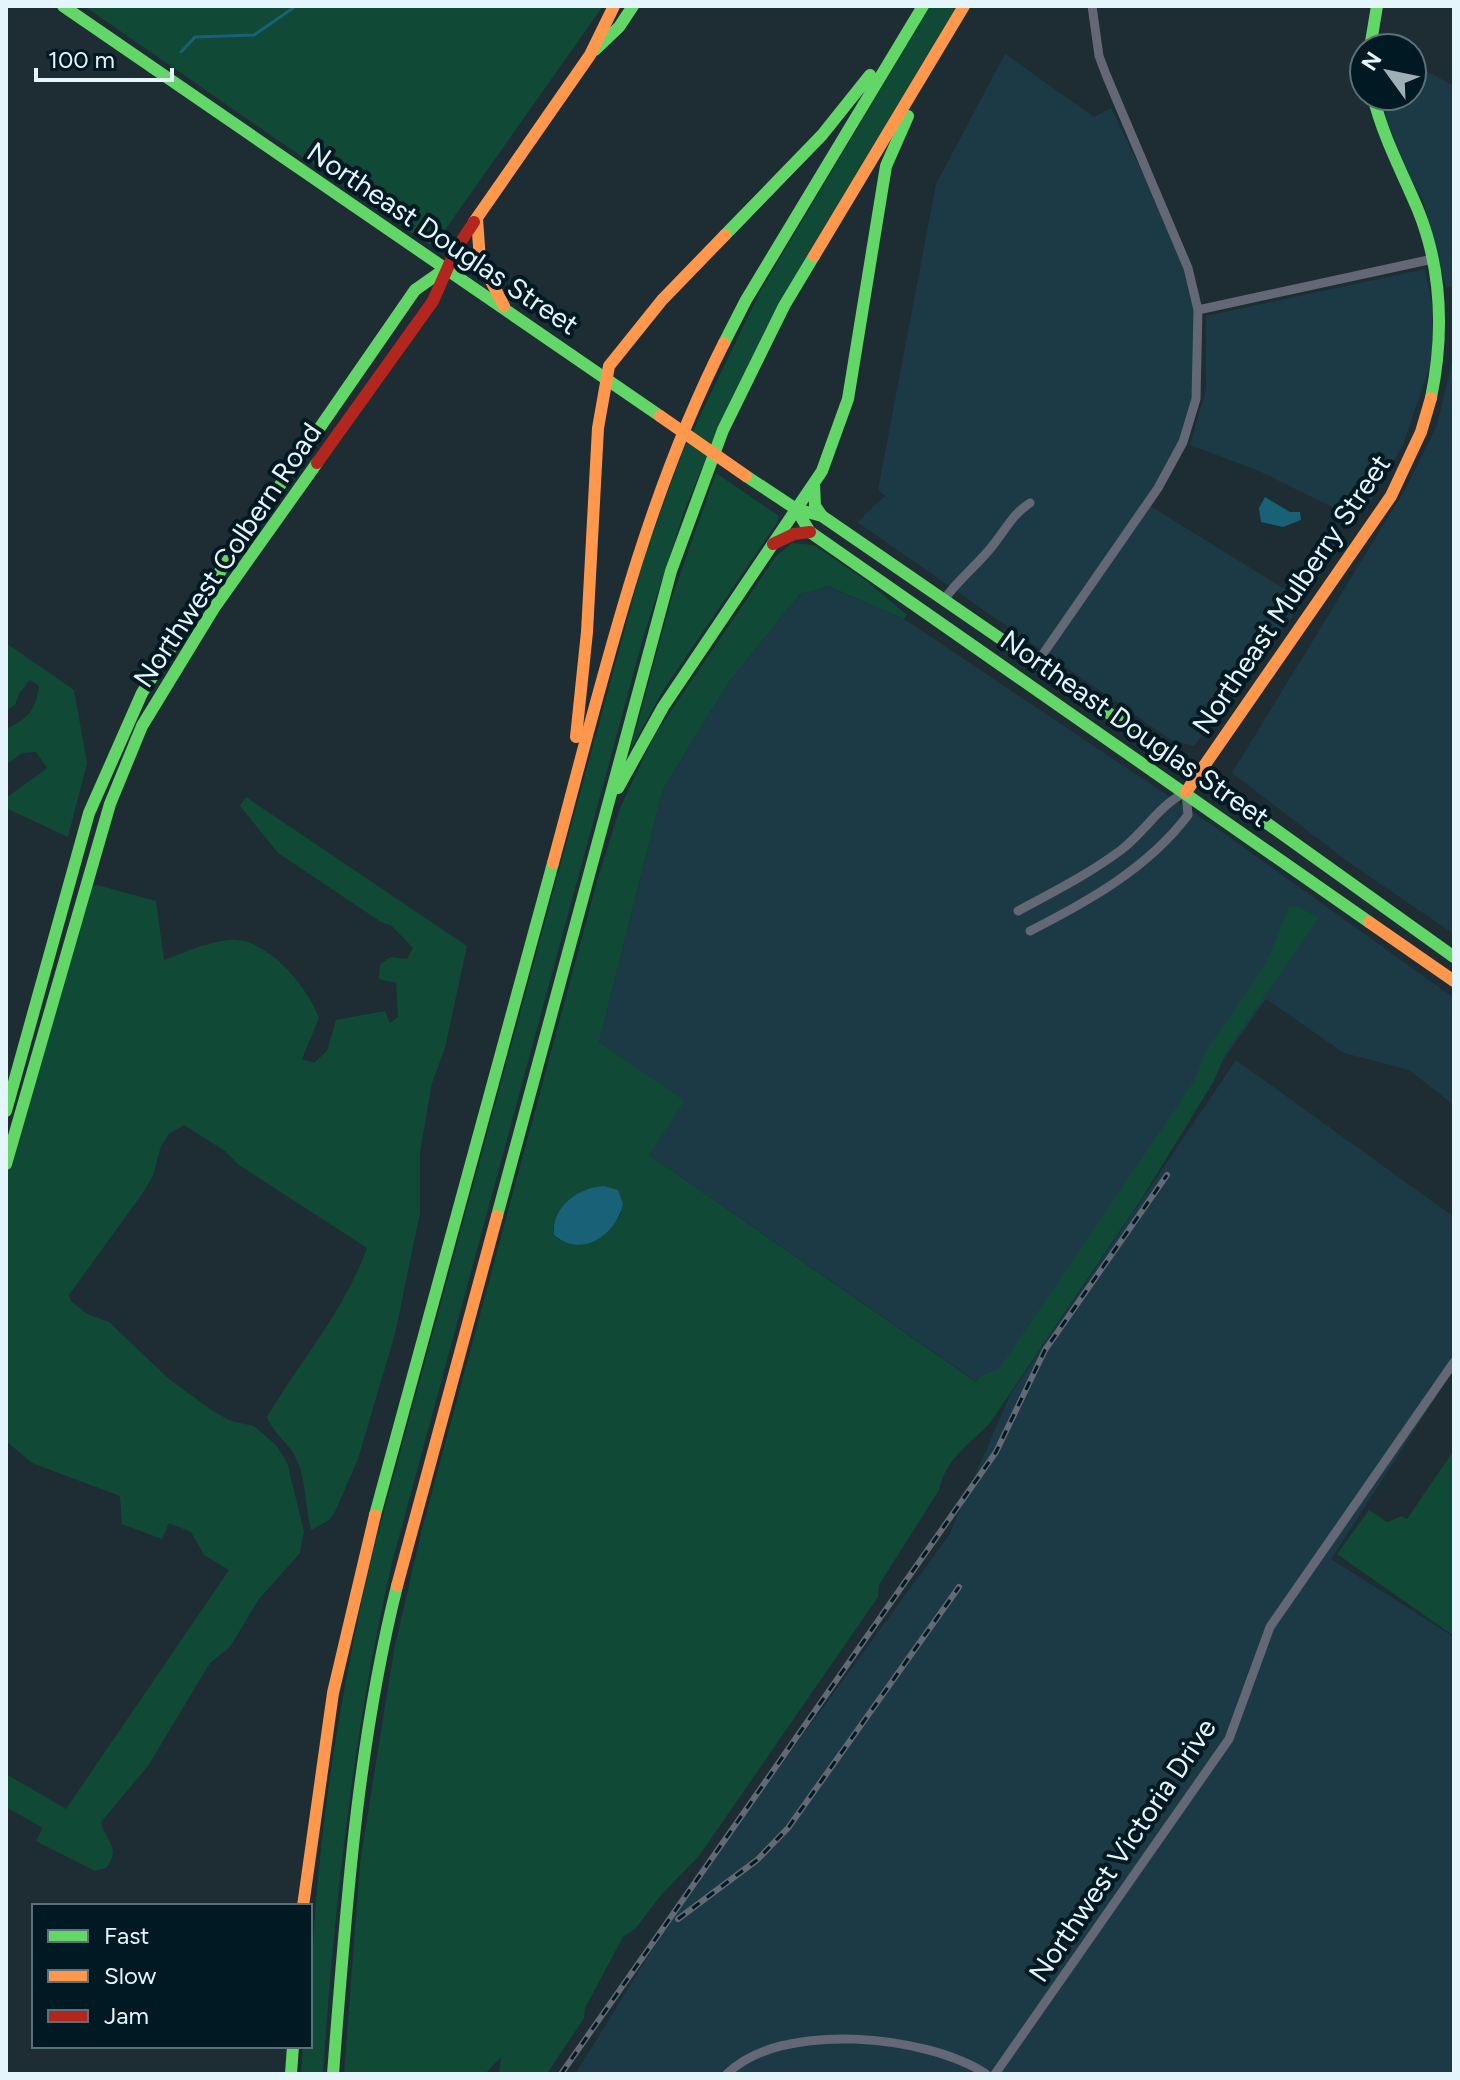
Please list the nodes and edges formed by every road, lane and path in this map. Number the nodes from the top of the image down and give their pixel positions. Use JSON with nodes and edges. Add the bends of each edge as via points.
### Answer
{"nodes":[{"id":1,"x":63,"y":6,"type":"edge"},
{"id":2,"x":614,"y":6,"type":"edge"},
{"id":3,"x":633,"y":6,"type":"edge"},
{"id":4,"x":922,"y":6,"type":"edge"},
{"id":5,"x":964,"y":6,"type":"edge"},
{"id":6,"x":1092,"y":6,"type":"edge"},
{"id":7,"x":1377,"y":6,"type":"edge"},
{"id":8,"x":1373,"y":32,"type":"edge"},
{"id":9,"x":590,"y":55,"type":"junction"},
{"id":10,"x":934,"y":57,"type":"junction"},
{"id":11,"x":1376,"y":112,"type":"edge"},
{"id":12,"x":477,"y":219,"type":"junction"},
{"id":13,"x":1433,"y":259,"type":"junction"},
{"id":14,"x":445,"y":269,"type":"junction"},
{"id":15,"x":505,"y":309,"type":"junction"},
{"id":16,"x":1198,"y":310,"type":"junction"},
{"id":17,"x":606,"y":378,"type":"junction"},
{"id":18,"x":815,"y":482,"type":"junction"},
{"id":19,"x":1030,"y":503,"type":"dead end"},
{"id":20,"x":796,"y":509,"type":"junction"},
{"id":21,"x":822,"y":516,"type":"junction"},
{"id":22,"x":810,"y":532,"type":"junction"},
{"id":23,"x":772,"y":545,"type":"junction"},
{"id":24,"x":943,"y":601,"type":"junction"},
{"id":25,"x":1036,"y":664,"type":"junction"},
{"id":26,"x":142,"y":693,"type":"junction"},
{"id":27,"x":156,"y":700,"type":"junction"},
{"id":28,"x":1198,"y":775,"type":"junction"},
{"id":29,"x":1186,"y":792,"type":"junction"},
{"id":30,"x":569,"y":793,"type":"junction"},
{"id":31,"x":594,"y":849,"type":"junction"},
{"id":32,"x":1018,"y":911,"type":"dead end"},
{"id":33,"x":1030,"y":931,"type":"dead end"},
{"id":34,"x":1454,"y":957,"type":"edge"},
{"id":35,"x":1454,"y":981,"type":"edge"},
{"id":36,"x":6,"y":1111,"type":"edge"},
{"id":37,"x":6,"y":1164,"type":"edge"},
{"id":38,"x":1454,"y":1362,"type":"edge"},
{"id":39,"x":303,"y":1904,"type":"edge"},
{"id":40,"x":293,"y":2048,"type":"edge"},
{"id":41,"x":291,"y":2074,"type":"edge"},
{"id":42,"x":333,"y":2074,"type":"edge"},
{"id":43,"x":727,"y":2074,"type":"edge"},
{"id":44,"x":986,"y":2074,"type":"edge"},
{"id":45,"x":995,"y":2074,"type":"edge"}],
"edges":[{"from":1,"to":14,"type":"main road","name":"Northeast Douglas Street"},
{"from":2,"to":9,"type":"main road"},
{"from":3,"to":9,"type":"main road"},
{"from":4,"to":17,"type":"main road","via":[[822,135],[640,324],[615,355]]},
{"from":4,"to":30,"type":"main road","via":[[746,300],[702,387],[636,557]]},
{"from":5,"to":10,"type":"main road"},
{"from":6,"to":16,"type":"street","via":[[1103,67],[1188,268]]},
{"from":7,"to":8,"type":"main road"},
{"from":9,"to":12,"type":"main road","name":"Northwest Colbern Road"},
{"from":10,"to":18,"type":"main road","via":[[886,166],[848,399]]},
{"from":10,"to":31,"type":"main road","via":[[784,306],[723,430],[671,571]]},
{"from":11,"to":13,"type":"main road","name":"Northeast Mulberry Street","via":[[1413,196]]},
{"from":12,"to":14,"type":"main road","name":"Northwest Colbern Road"},
{"from":12,"to":15,"type":"main road","via":[[480,260]]},
{"from":13,"to":16,"type":"street"},
{"from":13,"to":28,"type":"main road","name":"Northeast Mulberry Street","via":[[1442,341],[1427,415],[1410,463]]},
{"from":14,"to":15,"type":"main road","name":"Northeast Douglas Street"},
{"from":14,"to":26,"type":"main road","name":"Northwest Colbern Road","via":[[415,290]]},
{"from":14,"to":27,"type":"main road","name":"Northwest Colbern Road","via":[[433,301],[214,608]]},
{"from":15,"to":17,"type":"main road","name":"Northeast Douglas Street"},
{"from":16,"to":25,"type":"street","via":[[1196,399],[1183,442],[1158,488]]},
{"from":17,"to":20,"type":"main road","name":"Northeast Douglas Street","bridge":true},
{"from":17,"to":30,"type":"main road"},
{"from":18,"to":20,"type":"main road"},
{"from":18,"to":21,"type":"main road","via":[[815,506]]},
{"from":19,"to":24,"type":"street"},
{"from":20,"to":21,"type":"main road","name":"Northeast Douglas Street"},
{"from":20,"to":22,"type":"main road","name":"Northeast Douglas Street"},
{"from":20,"to":23,"type":"main road"},
{"from":21,"to":24,"type":"main road","name":"Northeast Douglas Street"},
{"from":22,"to":23,"type":"main road"},
{"from":22,"to":29,"type":"main road","name":"Northeast Douglas Street"},
{"from":23,"to":31,"type":"main road","via":[[648,731]]},
{"from":24,"to":25,"type":"main road","name":"Northeast Douglas Street"},
{"from":25,"to":28,"type":"main road","name":"Northeast Douglas Street"},
{"from":26,"to":27,"type":"main road"},
{"from":26,"to":36,"type":"main road","name":"Northwest Colbern Road","via":[[89,813]]},
{"from":27,"to":37,"type":"main road","name":"Northwest Colbern Road","via":[[110,804]]},
{"from":28,"to":29,"type":"main road","name":"Northeast Mulberry Street"},
{"from":28,"to":34,"type":"main road","name":"Northeast Douglas Street"},
{"from":29,"to":32,"type":"street","via":[[1168,801],[1120,851]]},
{"from":29,"to":33,"type":"street","via":[[1188,815],[1145,862]]},
{"from":29,"to":35,"type":"main road","name":"Northeast Douglas Street"},
{"from":30,"to":39,"type":"main road","via":[[357,1582],[319,1772]]},
{"from":31,"to":42,"type":"main road","via":[[417,1500],[378,1669],[349,1865]]},
{"from":38,"to":45,"type":"street","name":"Northwest Victoria Drive","via":[[1270,1627],[1229,1739]]},
{"from":40,"to":41,"type":"main road"},
{"from":43,"to":44,"type":"street","via":[[764,2049],[824,2041],[924,2048]]}]}
